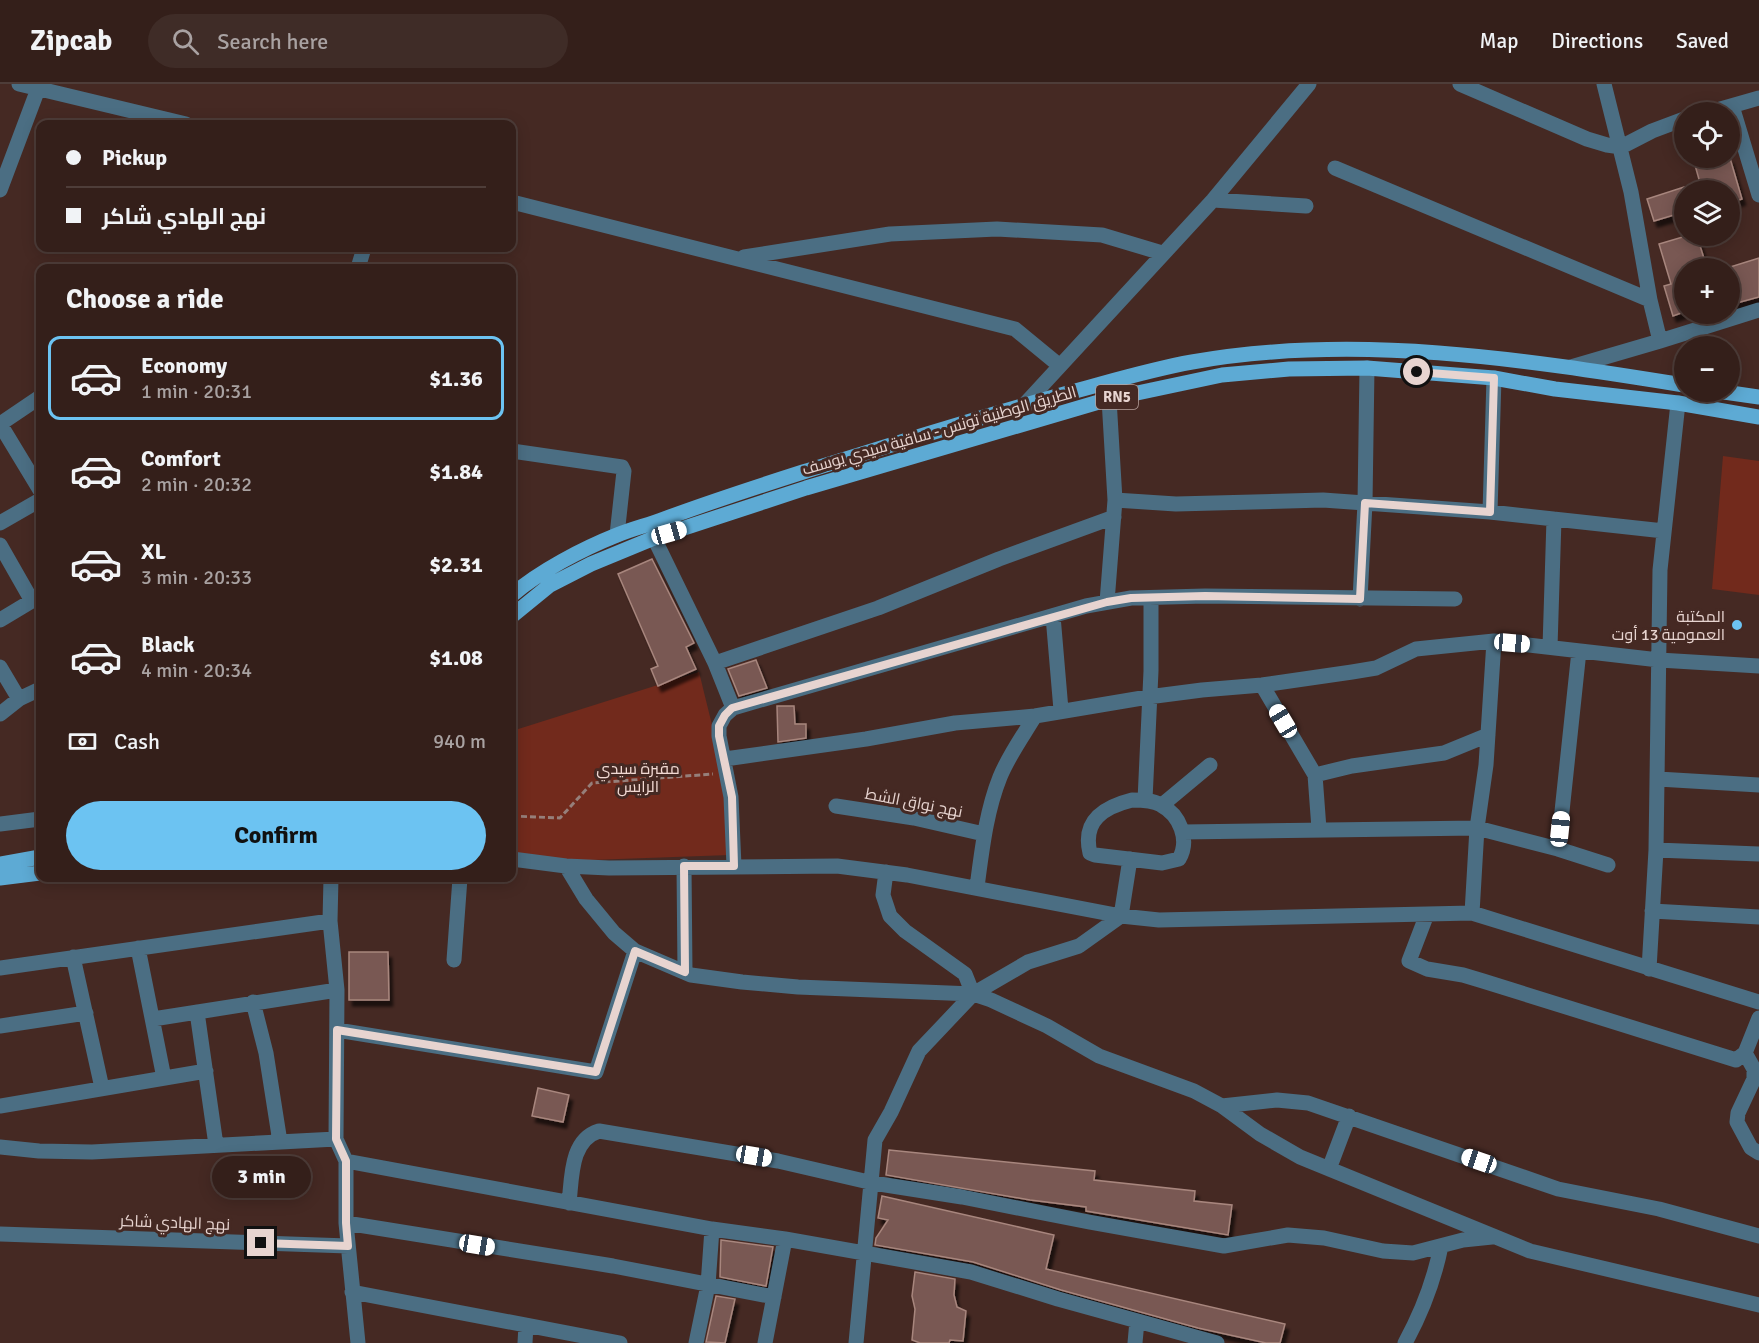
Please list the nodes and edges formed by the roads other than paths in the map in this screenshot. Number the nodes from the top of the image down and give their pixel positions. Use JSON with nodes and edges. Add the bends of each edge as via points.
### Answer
{"nodes":[{"id":1,"x":19,"y":84,"type":"edge"},
{"id":2,"x":1309,"y":84,"type":"edge"},
{"id":3,"x":1604,"y":84,"type":"edge"},
{"id":4,"x":1468,"y":86,"type":"edge"},
{"id":5,"x":38,"y":89,"type":"junction"},
{"id":6,"x":1759,"y":98,"type":"edge"},
{"id":7,"x":1740,"y":104,"type":"edge"},
{"id":8,"x":169,"y":120,"type":"edge"},
{"id":9,"x":1674,"y":123,"type":"edge"},
{"id":10,"x":1740,"y":132,"type":"edge"},
{"id":11,"x":1621,"y":147,"type":"junction"},
{"id":12,"x":1335,"y":168,"type":"dead end"},
{"id":13,"x":0,"y":190,"type":"edge"},
{"id":14,"x":1759,"y":195,"type":"edge"},
{"id":15,"x":1213,"y":200,"type":"junction"},
{"id":16,"x":516,"y":203,"type":"edge"},
{"id":17,"x":1306,"y":206,"type":"dead end"},
{"id":18,"x":1162,"y":253,"type":"junction"},
{"id":19,"x":737,"y":258,"type":"junction"},
{"id":20,"x":1650,"y":300,"type":"junction"},
{"id":21,"x":1759,"y":310,"type":"edge"},
{"id":22,"x":1659,"y":341,"type":"junction"},
{"id":23,"x":1060,"y":366,"type":"junction"},
{"id":24,"x":1571,"y":367,"type":"junction"},
{"id":25,"x":1367,"y":368,"type":"junction"},
{"id":26,"x":1494,"y":378,"type":"junction"},
{"id":27,"x":1674,"y":383,"type":"edge"},
{"id":28,"x":1740,"y":395,"type":"edge"},
{"id":29,"x":1759,"y":398,"type":"edge"},
{"id":30,"x":1109,"y":399,"type":"junction"},
{"id":31,"x":36,"y":401,"type":"edge"},
{"id":32,"x":1678,"y":403,"type":"junction"},
{"id":33,"x":1024,"y":405,"type":"junction"},
{"id":34,"x":1759,"y":417,"type":"edge"},
{"id":35,"x":0,"y":424,"type":"edge"},
{"id":36,"x":516,"y":452,"type":"edge"},
{"id":37,"x":36,"y":483,"type":"edge"},
{"id":38,"x":1115,"y":500,"type":"junction"},
{"id":39,"x":36,"y":502,"type":"edge"},
{"id":40,"x":1365,"y":503,"type":"junction"},
{"id":41,"x":1490,"y":512,"type":"junction"},
{"id":42,"x":1114,"y":517,"type":"junction"},
{"id":43,"x":1554,"y":519,"type":"junction"},
{"id":44,"x":0,"y":523,"type":"edge"},
{"id":45,"x":1664,"y":531,"type":"junction"},
{"id":46,"x":617,"y":535,"type":"junction"},
{"id":47,"x":654,"y":538,"type":"junction"},
{"id":48,"x":0,"y":545,"type":"edge"},
{"id":49,"x":516,"y":592,"type":"edge"},
{"id":50,"x":36,"y":598,"type":"edge"},
{"id":51,"x":1151,"y":598,"type":"junction"},
{"id":52,"x":1360,"y":599,"type":"junction"},
{"id":53,"x":1455,"y":599,"type":"dead end"},
{"id":54,"x":1107,"y":602,"type":"junction"},
{"id":55,"x":516,"y":613,"type":"edge"},
{"id":56,"x":1053,"y":616,"type":"junction"},
{"id":57,"x":0,"y":620,"type":"edge"},
{"id":58,"x":1494,"y":641,"type":"junction"},
{"id":59,"x":1550,"y":647,"type":"junction"},
{"id":60,"x":1579,"y":651,"type":"junction"},
{"id":61,"x":1659,"y":660,"type":"junction"},
{"id":62,"x":714,"y":663,"type":"junction"},
{"id":63,"x":1759,"y":666,"type":"edge"},
{"id":64,"x":0,"y":667,"type":"edge"},
{"id":65,"x":1262,"y":686,"type":"junction"},
{"id":66,"x":36,"y":691,"type":"edge"},
{"id":67,"x":1148,"y":697,"type":"junction"},
{"id":68,"x":19,"y":699,"type":"junction"},
{"id":69,"x":732,"y":708,"type":"junction"},
{"id":70,"x":1061,"y":710,"type":"junction"},
{"id":71,"x":0,"y":714,"type":"edge"},
{"id":72,"x":1035,"y":716,"type":"junction"},
{"id":73,"x":1488,"y":735,"type":"junction"},
{"id":74,"x":725,"y":759,"type":"junction"},
{"id":75,"x":1210,"y":765,"type":"dead end"},
{"id":76,"x":1315,"y":775,"type":"junction"},
{"id":77,"x":1658,"y":779,"type":"junction"},
{"id":78,"x":1759,"y":784,"type":"edge"},
{"id":79,"x":1145,"y":800,"type":"junction"},
{"id":80,"x":1162,"y":805,"type":"junction"},
{"id":81,"x":836,"y":806,"type":"dead end"},
{"id":82,"x":36,"y":818,"type":"edge"},
{"id":83,"x":0,"y":824,"type":"edge"},
{"id":84,"x":1477,"y":828,"type":"junction"},
{"id":85,"x":1319,"y":829,"type":"junction"},
{"id":86,"x":1183,"y":832,"type":"junction"},
{"id":87,"x":984,"y":834,"type":"junction"},
{"id":88,"x":1558,"y":849,"type":"junction"},
{"id":89,"x":1656,"y":850,"type":"junction"},
{"id":90,"x":1759,"y":854,"type":"edge"},
{"id":91,"x":36,"y":858,"type":"edge"},
{"id":92,"x":516,"y":860,"type":"edge"},
{"id":93,"x":1130,"y":860,"type":"junction"},
{"id":94,"x":0,"y":864,"type":"edge"},
{"id":95,"x":1608,"y":865,"type":"dead end"},
{"id":96,"x":566,"y":866,"type":"junction"},
{"id":97,"x":684,"y":866,"type":"junction"},
{"id":98,"x":734,"y":866,"type":"junction"},
{"id":99,"x":886,"y":872,"type":"junction"},
{"id":100,"x":36,"y":874,"type":"edge"},
{"id":101,"x":0,"y":878,"type":"edge"},
{"id":102,"x":331,"y":882,"type":"edge"},
{"id":103,"x":460,"y":882,"type":"edge"},
{"id":104,"x":977,"y":887,"type":"junction"},
{"id":105,"x":1652,"y":911,"type":"junction"},
{"id":106,"x":1472,"y":913,"type":"junction"},
{"id":107,"x":1427,"y":914,"type":"junction"},
{"id":108,"x":1121,"y":916,"type":"junction"},
{"id":109,"x":1759,"y":917,"type":"edge"},
{"id":110,"x":330,"y":921,"type":"junction"},
{"id":111,"x":138,"y":948,"type":"junction"},
{"id":112,"x":635,"y":951,"type":"junction"},
{"id":113,"x":73,"y":957,"type":"junction"},
{"id":114,"x":454,"y":960,"type":"dead end"},
{"id":115,"x":0,"y":968,"type":"edge"},
{"id":116,"x":1649,"y":969,"type":"junction"},
{"id":117,"x":685,"y":972,"type":"junction"},
{"id":118,"x":337,"y":990,"type":"junction"},
{"id":119,"x":973,"y":994,"type":"junction"},
{"id":120,"x":253,"y":1002,"type":"junction"},
{"id":121,"x":1759,"y":1002,"type":"edge"},
{"id":122,"x":197,"y":1012,"type":"junction"},
{"id":123,"x":86,"y":1013,"type":"junction"},
{"id":124,"x":1759,"y":1018,"type":"edge"},
{"id":125,"x":153,"y":1019,"type":"junction"},
{"id":126,"x":0,"y":1026,"type":"edge"},
{"id":127,"x":337,"y":1030,"type":"junction"},
{"id":128,"x":1745,"y":1053,"type":"junction"},
{"id":129,"x":206,"y":1071,"type":"junction"},
{"id":130,"x":164,"y":1078,"type":"junction"},
{"id":131,"x":102,"y":1088,"type":"junction"},
{"id":132,"x":0,"y":1106,"type":"edge"},
{"id":133,"x":1222,"y":1106,"type":"junction"},
{"id":134,"x":1349,"y":1116,"type":"junction"},
{"id":135,"x":336,"y":1139,"type":"junction"},
{"id":136,"x":280,"y":1142,"type":"junction"},
{"id":137,"x":216,"y":1145,"type":"junction"},
{"id":138,"x":0,"y":1147,"type":"edge"},
{"id":139,"x":1759,"y":1153,"type":"edge"},
{"id":140,"x":346,"y":1161,"type":"junction"},
{"id":141,"x":1329,"y":1169,"type":"junction"},
{"id":142,"x":873,"y":1183,"type":"junction"},
{"id":143,"x":569,"y":1203,"type":"junction"},
{"id":144,"x":346,"y":1223,"type":"junction"},
{"id":145,"x":712,"y":1229,"type":"junction"},
{"id":146,"x":0,"y":1234,"type":"edge"},
{"id":147,"x":1759,"y":1236,"type":"edge"},
{"id":148,"x":1495,"y":1237,"type":"junction"},
{"id":149,"x":785,"y":1239,"type":"junction"},
{"id":150,"x":348,"y":1246,"type":"junction"},
{"id":151,"x":1441,"y":1246,"type":"junction"},
{"id":152,"x":865,"y":1252,"type":"junction"},
{"id":153,"x":708,"y":1285,"type":"junction"},
{"id":154,"x":352,"y":1292,"type":"junction"},
{"id":155,"x":774,"y":1297,"type":"junction"},
{"id":156,"x":1759,"y":1305,"type":"edge"},
{"id":157,"x":1137,"y":1322,"type":"junction"},
{"id":158,"x":526,"y":1325,"type":"junction"},
{"id":159,"x":358,"y":1343,"type":"edge"},
{"id":160,"x":525,"y":1343,"type":"edge"},
{"id":161,"x":620,"y":1343,"type":"edge"},
{"id":162,"x":696,"y":1343,"type":"edge"},
{"id":163,"x":765,"y":1343,"type":"edge"},
{"id":164,"x":856,"y":1343,"type":"edge"},
{"id":165,"x":1135,"y":1343,"type":"edge"},
{"id":166,"x":1217,"y":1343,"type":"edge"},
{"id":167,"x":1405,"y":1343,"type":"edge"}],
"edges":[{"from":1,"to":5,"type":"street"},
{"from":2,"to":15,"type":"street"},
{"from":3,"to":11,"type":"street"},
{"from":4,"to":11,"type":"street","via":[[1587,139]]},
{"from":5,"to":8,"type":"street"},
{"from":5,"to":13,"type":"street"},
{"from":6,"to":7,"type":"street"},
{"from":9,"to":11,"type":"street"},
{"from":10,"to":14,"type":"street"},
{"from":11,"to":20,"type":"street"},
{"from":12,"to":20,"type":"street"},
{"from":15,"to":17,"type":"street"},
{"from":15,"to":18,"type":"street"},
{"from":16,"to":19,"type":"street"},
{"from":18,"to":19,"type":"street","via":[[1102,235],[997,229],[890,234]]},
{"from":18,"to":23,"type":"street"},
{"from":19,"to":23,"type":"street","via":[[1015,329]]},
{"from":20,"to":22,"type":"street"},
{"from":21,"to":22,"type":"street"},
{"from":22,"to":24,"type":"street"},
{"from":23,"to":33,"type":"street"},
{"from":24,"to":27,"type":"main road","name":"الطريق الوطنية تونس - ساقية سيدي يوسف","number":"RN5"},
{"from":24,"to":33,"type":"main road","name":"الطريق الوطنية تونس - ساقية سيدي يوسف","number":"RN5","via":[[1430,352],[1280,352],[1191,362]]},
{"from":25,"to":26,"type":"main road","name":"الطريق الوطنية تونس - ساقية سيدي يوسف","number":"RN5"},
{"from":25,"to":30,"type":"main road","name":"الطريق الوطنية تونس - ساقية سيدي يوسف","number":"RN5","via":[[1222,375]]},
{"from":25,"to":40,"type":"street"},
{"from":26,"to":32,"type":"main road","name":"الطريق الوطنية تونس - ساقية سيدي يوسف","number":"RN5"},
{"from":26,"to":41,"type":"street"},
{"from":28,"to":29,"type":"main road"},
{"from":30,"to":38,"type":"street"},
{"from":30,"to":47,"type":"main road","name":"الطريق الوطنية تونس - ساقية سيدي يوسف","number":"RN5","via":[[806,488]]},
{"from":31,"to":35,"type":"street"},
{"from":32,"to":34,"type":"main road","name":"الطريق الوطنية تونس - ساقية سيدي يوسف","number":"RN5"},
{"from":32,"to":45,"type":"street"},
{"from":33,"to":46,"type":"main road","name":"الطريق الوطنية تونس - ساقية سيدي يوسف","number":"RN5","via":[[780,479]]},
{"from":35,"to":37,"type":"street"},
{"from":36,"to":46,"type":"street","via":[[622,467]]},
{"from":38,"to":40,"type":"street","via":[[1176,504],[1323,500]]},
{"from":38,"to":42,"type":"street"},
{"from":39,"to":44,"type":"street"},
{"from":40,"to":41,"type":"street"},
{"from":40,"to":52,"type":"street"},
{"from":41,"to":43,"type":"street"},
{"from":42,"to":54,"type":"street"},
{"from":42,"to":62,"type":"street","via":[[878,608]]},
{"from":43,"to":45,"type":"street"},
{"from":43,"to":59,"type":"street"},
{"from":45,"to":61,"type":"street"},
{"from":46,"to":49,"type":"main road","name":"الطريق الوطنية تونس - ساقية سيدي يوسف","number":"RN5","via":[[527,582]]},
{"from":47,"to":55,"type":"main road","name":"الطريق الوطنية تونس - ساقية سيدي يوسف","number":"RN5","via":[[550,585]]},
{"from":47,"to":62,"type":"street"},
{"from":48,"to":50,"type":"street"},
{"from":50,"to":57,"type":"street"},
{"from":51,"to":52,"type":"street"},
{"from":51,"to":54,"type":"street"},
{"from":51,"to":67,"type":"street"},
{"from":52,"to":53,"type":"street"},
{"from":54,"to":56,"type":"street"},
{"from":56,"to":69,"type":"street"},
{"from":56,"to":70,"type":"street"},
{"from":58,"to":59,"type":"street"},
{"from":58,"to":65,"type":"street","via":[[1416,649],[1376,668]]},
{"from":58,"to":73,"type":"street"},
{"from":59,"to":60,"type":"street"},
{"from":60,"to":61,"type":"street"},
{"from":60,"to":88,"type":"street"},
{"from":61,"to":63,"type":"street"},
{"from":61,"to":77,"type":"street"},
{"from":62,"to":69,"type":"street"},
{"from":64,"to":68,"type":"street"},
{"from":65,"to":67,"type":"street"},
{"from":65,"to":76,"type":"street"},
{"from":66,"to":68,"type":"street"},
{"from":67,"to":70,"type":"street"},
{"from":67,"to":79,"type":"street"},
{"from":68,"to":71,"type":"street"},
{"from":69,"to":74,"type":"street","via":[[719,726]]},
{"from":70,"to":72,"type":"street"},
{"from":72,"to":74,"type":"street","via":[[955,723]]},
{"from":72,"to":87,"type":"street","via":[[999,778]]},
{"from":73,"to":76,"type":"street","via":[[1444,753]]},
{"from":73,"to":84,"type":"street"},
{"from":74,"to":98,"type":"street","via":[[732,797]]},
{"from":75,"to":80,"type":"street"},
{"from":76,"to":85,"type":"street"},
{"from":77,"to":78,"type":"street"},
{"from":77,"to":89,"type":"street"},
{"from":79,"to":80,"type":"street"},
{"from":79,"to":93,"type":"street","via":[[1132,800],[1103,811],[1090,830],[1090,853]]},
{"from":80,"to":86,"type":"street","via":[[1179,821]]},
{"from":81,"to":87,"type":"street","name":"نهج نواق الشط"},
{"from":82,"to":83,"type":"street"},
{"from":84,"to":85,"type":"street"},
{"from":84,"to":88,"type":"street"},
{"from":84,"to":106,"type":"street"},
{"from":85,"to":86,"type":"street"},
{"from":86,"to":93,"type":"street","via":[[1184,850],[1179,859]]},
{"from":87,"to":104,"type":"street"},
{"from":88,"to":95,"type":"street"},
{"from":89,"to":90,"type":"street"},
{"from":89,"to":105,"type":"street"},
{"from":91,"to":94,"type":"main road"},
{"from":92,"to":96,"type":"street"},
{"from":93,"to":108,"type":"street"},
{"from":96,"to":97,"type":"street"},
{"from":96,"to":112,"type":"street","via":[[586,899]]},
{"from":97,"to":98,"type":"street"},
{"from":97,"to":117,"type":"street"},
{"from":98,"to":99,"type":"street","via":[[837,866]]},
{"from":99,"to":104,"type":"street"},
{"from":99,"to":119,"type":"street","via":[[883,895],[890,916],[965,974]]},
{"from":100,"to":101,"type":"main road"},
{"from":102,"to":110,"type":"street"},
{"from":103,"to":114,"type":"street"},
{"from":104,"to":108,"type":"street"},
{"from":105,"to":109,"type":"street"},
{"from":105,"to":116,"type":"street"},
{"from":106,"to":107,"type":"street"},
{"from":106,"to":116,"type":"street"},
{"from":107,"to":108,"type":"street","via":[[1181,920]]},
{"from":107,"to":128,"type":"street","via":[[1409,961],[1427,969],[1463,975],[1736,1060]]},
{"from":108,"to":119,"type":"street","via":[[1079,946],[1028,962]]},
{"from":110,"to":111,"type":"street"},
{"from":110,"to":118,"type":"street"},
{"from":111,"to":113,"type":"street"},
{"from":111,"to":125,"type":"street"},
{"from":112,"to":117,"type":"street"},
{"from":112,"to":127,"type":"street","via":[[596,1072]]},
{"from":113,"to":115,"type":"street"},
{"from":113,"to":123,"type":"street"},
{"from":116,"to":121,"type":"street"},
{"from":117,"to":119,"type":"street","via":[[712,979],[798,987]]},
{"from":118,"to":120,"type":"street"},
{"from":118,"to":127,"type":"street"},
{"from":119,"to":133,"type":"street","via":[[1047,1026],[1099,1056],[1194,1091]]},
{"from":119,"to":142,"type":"street","via":[[919,1051],[875,1140]]},
{"from":120,"to":122,"type":"street"},
{"from":120,"to":136,"type":"street","via":[[266,1053]]},
{"from":122,"to":125,"type":"street"},
{"from":122,"to":129,"type":"street"},
{"from":123,"to":126,"type":"street"},
{"from":123,"to":131,"type":"street"},
{"from":124,"to":128,"type":"street"},
{"from":125,"to":130,"type":"street"},
{"from":127,"to":135,"type":"street"},
{"from":128,"to":139,"type":"street","via":[[1754,1069],[1754,1079],[1737,1122],[1751,1148]]},
{"from":129,"to":130,"type":"street"},
{"from":129,"to":137,"type":"street"},
{"from":130,"to":131,"type":"street"},
{"from":131,"to":132,"type":"street"},
{"from":133,"to":134,"type":"street","via":[[1277,1100],[1308,1103]]},
{"from":133,"to":141,"type":"street","via":[[1260,1134]]},
{"from":134,"to":141,"type":"street"},
{"from":134,"to":147,"type":"street","via":[[1558,1189],[1659,1209]]},
{"from":135,"to":136,"type":"street"},
{"from":135,"to":140,"type":"street"},
{"from":136,"to":137,"type":"street"},
{"from":137,"to":138,"type":"street","via":[[92,1152]]},
{"from":140,"to":143,"type":"street"},
{"from":140,"to":144,"type":"street"},
{"from":141,"to":148,"type":"street"},
{"from":142,"to":143,"type":"street","via":[[778,1161],[600,1131],[581,1143],[573,1166]]},
{"from":142,"to":151,"type":"street","via":[[1224,1246],[1288,1235],[1324,1238],[1383,1251],[1413,1253]]},
{"from":142,"to":152,"type":"street"},
{"from":143,"to":145,"type":"street"},
{"from":144,"to":150,"type":"street"},
{"from":144,"to":153,"type":"street"},
{"from":145,"to":149,"type":"street"},
{"from":145,"to":153,"type":"street"},
{"from":146,"to":150,"type":"street","name":"نهج الهادي شاكر"},
{"from":148,"to":151,"type":"street"},
{"from":148,"to":156,"type":"street","via":[[1563,1260]]},
{"from":149,"to":152,"type":"street"},
{"from":149,"to":155,"type":"street"},
{"from":150,"to":154,"type":"street"},
{"from":151,"to":167,"type":"street","via":[[1423,1308]]},
{"from":152,"to":157,"type":"street","via":[[971,1272]]},
{"from":152,"to":164,"type":"street"},
{"from":153,"to":155,"type":"street"},
{"from":153,"to":162,"type":"street"},
{"from":154,"to":158,"type":"street"},
{"from":154,"to":159,"type":"street"},
{"from":155,"to":163,"type":"street"},
{"from":157,"to":165,"type":"street"},
{"from":157,"to":166,"type":"street"},
{"from":158,"to":160,"type":"street"},
{"from":158,"to":161,"type":"street"}]}
